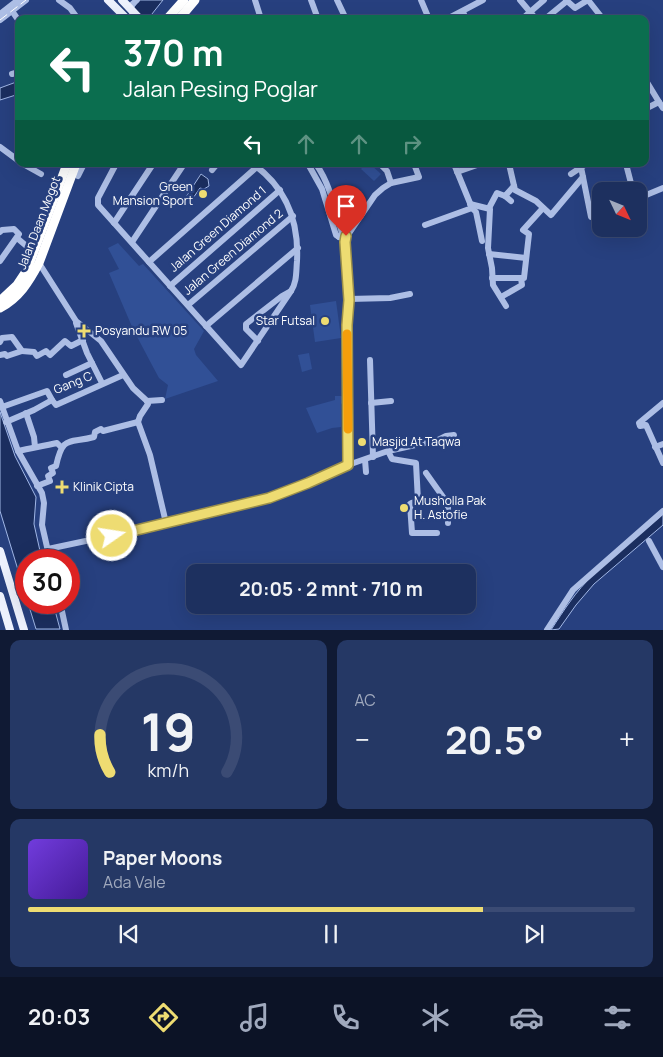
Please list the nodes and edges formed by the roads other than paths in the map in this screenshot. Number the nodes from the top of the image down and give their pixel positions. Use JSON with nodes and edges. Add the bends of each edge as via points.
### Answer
{"nodes":[{"id":1,"x":18,"y":0,"type":"edge"},
{"id":2,"x":26,"y":0,"type":"edge"},
{"id":3,"x":59,"y":0,"type":"edge"},
{"id":4,"x":108,"y":0,"type":"edge"},
{"id":5,"x":122,"y":0,"type":"edge"},
{"id":6,"x":137,"y":0,"type":"edge"},
{"id":7,"x":184,"y":0,"type":"edge"},
{"id":8,"x":191,"y":0,"type":"edge"},
{"id":9,"x":196,"y":0,"type":"edge"},
{"id":10,"x":200,"y":0,"type":"edge"},
{"id":11,"x":255,"y":0,"type":"edge"},
{"id":12,"x":311,"y":0,"type":"edge"},
{"id":13,"x":337,"y":0,"type":"edge"},
{"id":14,"x":422,"y":0,"type":"edge"},
{"id":15,"x":482,"y":0,"type":"edge"},
{"id":16,"x":520,"y":0,"type":"edge"},
{"id":17,"x":544,"y":0,"type":"edge"},
{"id":18,"x":567,"y":0,"type":"edge"},
{"id":19,"x":588,"y":0,"type":"edge"},
{"id":20,"x":130,"y":8,"type":"junction"},
{"id":21,"x":12,"y":11,"type":"junction"},
{"id":22,"x":463,"y":12,"type":"junction"},
{"id":23,"x":530,"y":13,"type":"junction"},
{"id":24,"x":0,"y":14,"type":"edge"},
{"id":25,"x":15,"y":15,"type":"edge"},
{"id":26,"x":75,"y":15,"type":"edge"},
{"id":27,"x":123,"y":15,"type":"edge"},
{"id":28,"x":136,"y":15,"type":"edge"},
{"id":29,"x":171,"y":15,"type":"edge"},
{"id":30,"x":178,"y":15,"type":"edge"},
{"id":31,"x":182,"y":15,"type":"edge"},
{"id":32,"x":187,"y":15,"type":"edge"},
{"id":33,"x":261,"y":15,"type":"edge"},
{"id":34,"x":317,"y":15,"type":"edge"},
{"id":35,"x":344,"y":15,"type":"edge"},
{"id":36,"x":428,"y":15,"type":"edge"},
{"id":37,"x":456,"y":15,"type":"edge"},
{"id":38,"x":464,"y":15,"type":"edge"},
{"id":39,"x":527,"y":15,"type":"edge"},
{"id":40,"x":550,"y":15,"type":"edge"},
{"id":41,"x":600,"y":15,"type":"edge"},
{"id":42,"x":0,"y":20,"type":"edge"},
{"id":43,"x":649,"y":86,"type":"edge"},
{"id":44,"x":659,"y":105,"type":"edge"},
{"id":45,"x":0,"y":147,"type":"edge"},
{"id":46,"x":15,"y":158,"type":"edge"},
{"id":47,"x":28,"y":167,"type":"edge"},
{"id":48,"x":60,"y":167,"type":"edge"},
{"id":49,"x":114,"y":167,"type":"edge"},
{"id":50,"x":151,"y":167,"type":"edge"},
{"id":51,"x":182,"y":167,"type":"edge"},
{"id":52,"x":214,"y":167,"type":"edge"},
{"id":53,"x":255,"y":167,"type":"edge"},
{"id":54,"x":259,"y":167,"type":"edge"},
{"id":55,"x":310,"y":167,"type":"edge"},
{"id":56,"x":318,"y":167,"type":"edge"},
{"id":57,"x":383,"y":167,"type":"edge"},
{"id":58,"x":415,"y":167,"type":"edge"},
{"id":59,"x":455,"y":167,"type":"edge"},
{"id":60,"x":471,"y":167,"type":"edge"},
{"id":61,"x":510,"y":167,"type":"edge"},
{"id":62,"x":582,"y":167,"type":"edge"},
{"id":63,"x":583,"y":167,"type":"edge"},
{"id":64,"x":627,"y":167,"type":"edge"},
{"id":65,"x":74,"y":168,"type":"edge"},
{"id":66,"x":212,"y":170,"type":"dead end"},
{"id":67,"x":457,"y":172,"type":"junction"},
{"id":68,"x":41,"y":174,"type":"dead end"},
{"id":69,"x":571,"y":174,"type":"dead end"},
{"id":70,"x":583,"y":177,"type":"junction"},
{"id":71,"x":631,"y":182,"type":"edge"},
{"id":72,"x":391,"y":183,"type":"junction"},
{"id":73,"x":514,"y":186,"type":"junction"},
{"id":74,"x":663,"y":188,"type":"edge"},
{"id":75,"x":280,"y":190,"type":"junction"},
{"id":76,"x":648,"y":194,"type":"edge"},
{"id":77,"x":505,"y":196,"type":"junction"},
{"id":78,"x":511,"y":201,"type":"dead end"},
{"id":79,"x":471,"y":206,"type":"junction"},
{"id":80,"x":489,"y":208,"type":"junction"},
{"id":81,"x":544,"y":208,"type":"junction"},
{"id":82,"x":293,"y":216,"type":"junction"},
{"id":83,"x":592,"y":217,"type":"dead end"},
{"id":84,"x":114,"y":222,"type":"junction"},
{"id":85,"x":425,"y":225,"type":"dead end"},
{"id":86,"x":0,"y":232,"type":"edge"},
{"id":87,"x":17,"y":238,"type":"junction"},
{"id":88,"x":482,"y":241,"type":"dead end"},
{"id":89,"x":132,"y":242,"type":"junction"},
{"id":90,"x":298,"y":248,"type":"junction"},
{"id":91,"x":30,"y":249,"type":"junction"},
{"id":92,"x":489,"y":254,"type":"junction"},
{"id":93,"x":526,"y":258,"type":"junction"},
{"id":94,"x":0,"y":261,"type":"edge"},
{"id":95,"x":149,"y":262,"type":"junction"},
{"id":96,"x":39,"y":263,"type":"junction"},
{"id":97,"x":492,"y":278,"type":"junction"},
{"id":98,"x":521,"y":278,"type":"junction"},
{"id":99,"x":170,"y":286,"type":"junction"},
{"id":100,"x":291,"y":291,"type":"junction"},
{"id":101,"x":0,"y":294,"type":"edge"},
{"id":102,"x":410,"y":294,"type":"dead end"},
{"id":103,"x":501,"y":297,"type":"junction"},
{"id":104,"x":349,"y":300,"type":"junction"},
{"id":105,"x":0,"y":301,"type":"edge"},
{"id":106,"x":188,"y":306,"type":"junction"},
{"id":107,"x":506,"y":306,"type":"dead end"},
{"id":108,"x":0,"y":307,"type":"edge"},
{"id":109,"x":76,"y":321,"type":"junction"},
{"id":110,"x":206,"y":326,"type":"junction"},
{"id":111,"x":83,"y":340,"type":"junction"},
{"id":112,"x":258,"y":341,"type":"junction"},
{"id":113,"x":0,"y":342,"type":"edge"},
{"id":114,"x":22,"y":351,"type":"junction"},
{"id":115,"x":0,"y":355,"type":"edge"},
{"id":116,"x":370,"y":360,"type":"dead end"},
{"id":117,"x":92,"y":363,"type":"junction"},
{"id":118,"x":66,"y":375,"type":"dead end"},
{"id":119,"x":123,"y":375,"type":"junction"},
{"id":120,"x":102,"y":383,"type":"junction"},
{"id":121,"x":52,"y":400,"type":"junction"},
{"id":122,"x":162,"y":400,"type":"dead end"},
{"id":123,"x":147,"y":401,"type":"junction"},
{"id":124,"x":391,"y":401,"type":"dead end"},
{"id":125,"x":371,"y":403,"type":"junction"},
{"id":126,"x":1,"y":404,"type":"edge"},
{"id":127,"x":663,"y":404,"type":"edge"},
{"id":128,"x":26,"y":413,"type":"junction"},
{"id":129,"x":6,"y":422,"type":"junction"},
{"id":130,"x":138,"y":422,"type":"junction"},
{"id":131,"x":454,"y":438,"type":"dead end"},
{"id":132,"x":663,"y":444,"type":"edge"},
{"id":133,"x":35,"y":447,"type":"junction"},
{"id":134,"x":61,"y":447,"type":"junction"},
{"id":135,"x":655,"y":448,"type":"junction"},
{"id":136,"x":18,"y":451,"type":"junction"},
{"id":137,"x":388,"y":451,"type":"junction"},
{"id":138,"x":373,"y":457,"type":"junction"},
{"id":139,"x":365,"y":460,"type":"junction"},
{"id":140,"x":663,"y":463,"type":"edge"},
{"id":141,"x":348,"y":465,"type":"junction"},
{"id":142,"x":366,"y":472,"type":"dead end"},
{"id":143,"x":426,"y":473,"type":"dead end"},
{"id":144,"x":38,"y":486,"type":"junction"},
{"id":145,"x":443,"y":498,"type":"junction"},
{"id":146,"x":418,"y":501,"type":"junction"},
{"id":147,"x":663,"y":511,"type":"edge"},
{"id":148,"x":448,"y":522,"type":"dead end"},
{"id":149,"x":166,"y":523,"type":"junction"},
{"id":150,"x":437,"y":534,"type":"dead end"},
{"id":151,"x":649,"y":541,"type":"dead end"},
{"id":152,"x":48,"y":549,"type":"joint"},
{"id":153,"x":0,"y":552,"type":"edge"},
{"id":154,"x":663,"y":567,"type":"edge"},
{"id":155,"x":0,"y":596,"type":"edge"},
{"id":156,"x":2,"y":606,"type":"edge"},
{"id":157,"x":63,"y":614,"type":"edge"},
{"id":158,"x":10,"y":630,"type":"edge"},
{"id":159,"x":24,"y":630,"type":"edge"},
{"id":160,"x":66,"y":630,"type":"edge"},
{"id":161,"x":547,"y":630,"type":"edge"}],
"edges":[{"from":1,"to":24,"type":"street"},
{"from":2,"to":21,"type":"street"},
{"from":3,"to":26,"type":"street"},
{"from":4,"to":27,"type":"main road"},
{"from":5,"to":20,"type":"main road"},
{"from":6,"to":20,"type":"street"},
{"from":7,"to":29,"type":"highway"},
{"from":8,"to":30,"type":"highway"},
{"from":9,"to":31,"type":"highway"},
{"from":10,"to":32,"type":"highway"},
{"from":11,"to":33,"type":"street"},
{"from":12,"to":34,"type":"street"},
{"from":13,"to":35,"type":"street"},
{"from":14,"to":36,"type":"street"},
{"from":15,"to":22,"type":"street"},
{"from":16,"to":23,"type":"street"},
{"from":17,"to":23,"type":"street"},
{"from":18,"to":19,"type":"street","via":[[575,8]]},
{"from":18,"to":40,"type":"street"},
{"from":19,"to":41,"type":"street"},
{"from":20,"to":28,"type":"main road"},
{"from":21,"to":25,"type":"street"},
{"from":21,"to":42,"type":"street"},
{"from":22,"to":37,"type":"street"},
{"from":22,"to":38,"type":"street"},
{"from":23,"to":39,"type":"street"},
{"from":43,"to":44,"type":"street"},
{"from":45,"to":46,"type":"street"},
{"from":47,"to":68,"type":"street"},
{"from":48,"to":91,"type":"highway","name":"Jalan Daan Mogot"},
{"from":49,"to":84,"type":"street","via":[[97,202]]},
{"from":50,"to":84,"type":"street"},
{"from":51,"to":89,"type":"street"},
{"from":52,"to":66,"type":"street"},
{"from":53,"to":95,"type":"street"},
{"from":54,"to":75,"type":"street"},
{"from":55,"to":56,"type":"street","via":[[322,189],[339,237],[342,233],[333,200]]},
{"from":57,"to":72,"type":"street"},
{"from":58,"to":72,"type":"street","via":[[419,177]]},
{"from":59,"to":67,"type":"street"},
{"from":60,"to":67,"type":"street"},
{"from":61,"to":73,"type":"street"},
{"from":62,"to":69,"type":"street"},
{"from":63,"to":70,"type":"street"},
{"from":64,"to":71,"type":"street"},
{"from":65,"to":96,"type":"highway","name":"Jalan Daan Mogot"},
{"from":65,"to":105,"type":"highway","name":"Jalan Daan Mogot","via":[[27,270]]},
{"from":65,"to":108,"type":"highway","name":"Jalan Daan Mogot","via":[[34,264],[13,296]]},
{"from":67,"to":79,"type":"street"},
{"from":70,"to":81,"type":"street","via":[[552,215]]},
{"from":70,"to":83,"type":"street"},
{"from":72,"to":104,"type":"street","via":[[375,196],[345,239]]},
{"from":73,"to":77,"type":"street"},
{"from":73,"to":81,"type":"street","via":[[516,191]]},
{"from":74,"to":76,"type":"street"},
{"from":75,"to":82,"type":"street"},
{"from":75,"to":99,"type":"street","name":"Jalan Green Diamond 1"},
{"from":77,"to":78,"type":"street"},
{"from":77,"to":80,"type":"street","via":[[497,193]]},
{"from":79,"to":80,"type":"street"},
{"from":79,"to":85,"type":"street"},
{"from":79,"to":88,"type":"street","via":[[476,212]]},
{"from":80,"to":92,"type":"street"},
{"from":81,"to":93,"type":"street","via":[[523,230],[529,233]]},
{"from":82,"to":90,"type":"street"},
{"from":82,"to":106,"type":"street","name":"Jalan Green Diamond 2"},
{"from":84,"to":89,"type":"street"},
{"from":86,"to":87,"type":"street","via":[[14,229],[19,233]]},
{"from":87,"to":91,"type":"street"},
{"from":87,"to":94,"type":"street"},
{"from":89,"to":95,"type":"street"},
{"from":90,"to":100,"type":"street","via":[[296,282]]},
{"from":90,"to":110,"type":"street"},
{"from":91,"to":101,"type":"highway","name":"Jalan Daan Mogot","via":[[13,283]]},
{"from":92,"to":93,"type":"street"},
{"from":92,"to":97,"type":"street"},
{"from":93,"to":98,"type":"street","via":[[525,275]]},
{"from":95,"to":99,"type":"street"},
{"from":96,"to":108,"type":"highway","name":"Jalan Daan Mogot","via":[[24,290]]},
{"from":96,"to":109,"type":"street"},
{"from":97,"to":98,"type":"street"},
{"from":97,"to":103,"type":"street","via":[[493,287]]},
{"from":98,"to":103,"type":"street","via":[[522,285]]},
{"from":99,"to":106,"type":"street"},
{"from":100,"to":112,"type":"street"},
{"from":100,"to":112,"type":"street","via":[[246,324],[246,329]]},
{"from":102,"to":104,"type":"street"},
{"from":103,"to":107,"type":"street"},
{"from":104,"to":141,"type":"street"},
{"from":106,"to":110,"type":"street"},
{"from":109,"to":111,"type":"street"},
{"from":109,"to":119,"type":"street","via":[[101,341]]},
{"from":110,"to":112,"type":"street","via":[[241,366]]},
{"from":111,"to":114,"type":"street","via":[[71,346],[65,341],[50,355],[47,351],[37,356],[34,352]]},
{"from":111,"to":117,"type":"street"},
{"from":113,"to":114,"type":"street","via":[[1,338],[12,338]]},
{"from":114,"to":115,"type":"street"},
{"from":116,"to":125,"type":"street"},
{"from":117,"to":118,"type":"street"},
{"from":117,"to":120,"type":"street"},
{"from":119,"to":120,"type":"street","name":"Gang C"},
{"from":119,"to":123,"type":"street"},
{"from":120,"to":121,"type":"street","name":"Gang C","via":[[56,405]]},
{"from":121,"to":126,"type":"street","via":[[47,391]]},
{"from":121,"to":128,"type":"street","name":"Gang C"},
{"from":122,"to":123,"type":"street"},
{"from":123,"to":130,"type":"street"},
{"from":124,"to":125,"type":"street"},
{"from":125,"to":138,"type":"street"},
{"from":126,"to":129,"type":"street"},
{"from":127,"to":135,"type":"street","via":[[639,423],[640,426],[646,425]]},
{"from":128,"to":129,"type":"street","name":"Gang C"},
{"from":128,"to":133,"type":"street"},
{"from":129,"to":136,"type":"street"},
{"from":130,"to":134,"type":"street","via":[[101,429],[95,432],[94,437],[71,440]]},
{"from":130,"to":149,"type":"street","via":[[150,455]]},
{"from":131,"to":137,"type":"street"},
{"from":132,"to":135,"type":"street"},
{"from":133,"to":134,"type":"street","via":[[57,443]]},
{"from":133,"to":136,"type":"street"},
{"from":134,"to":144,"type":"street","via":[[56,465],[51,468],[53,473],[48,476],[50,480]]},
{"from":135,"to":140,"type":"street"},
{"from":136,"to":144,"type":"street"},
{"from":137,"to":138,"type":"street"},
{"from":137,"to":146,"type":"street","via":[[392,459],[416,463]]},
{"from":138,"to":139,"type":"street"},
{"from":139,"to":141,"type":"street"},
{"from":139,"to":142,"type":"street"},
{"from":141,"to":149,"type":"street","via":[[269,498]]},
{"from":143,"to":145,"type":"street"},
{"from":144,"to":152,"type":"street","via":[[44,503],[42,525]]},
{"from":145,"to":146,"type":"street","via":[[437,504]]},
{"from":145,"to":148,"type":"street","via":[[448,504]]},
{"from":146,"to":150,"type":"street","via":[[410,504],[411,533]]},
{"from":147,"to":161,"type":"street","via":[[573,590]]},
{"from":149,"to":152,"type":"street"},
{"from":151,"to":154,"type":"street"},
{"from":153,"to":159,"type":"main road"},
{"from":155,"to":156,"type":"main road"},
{"from":156,"to":158,"type":"main road"},
{"from":157,"to":160,"type":"street"}]}
